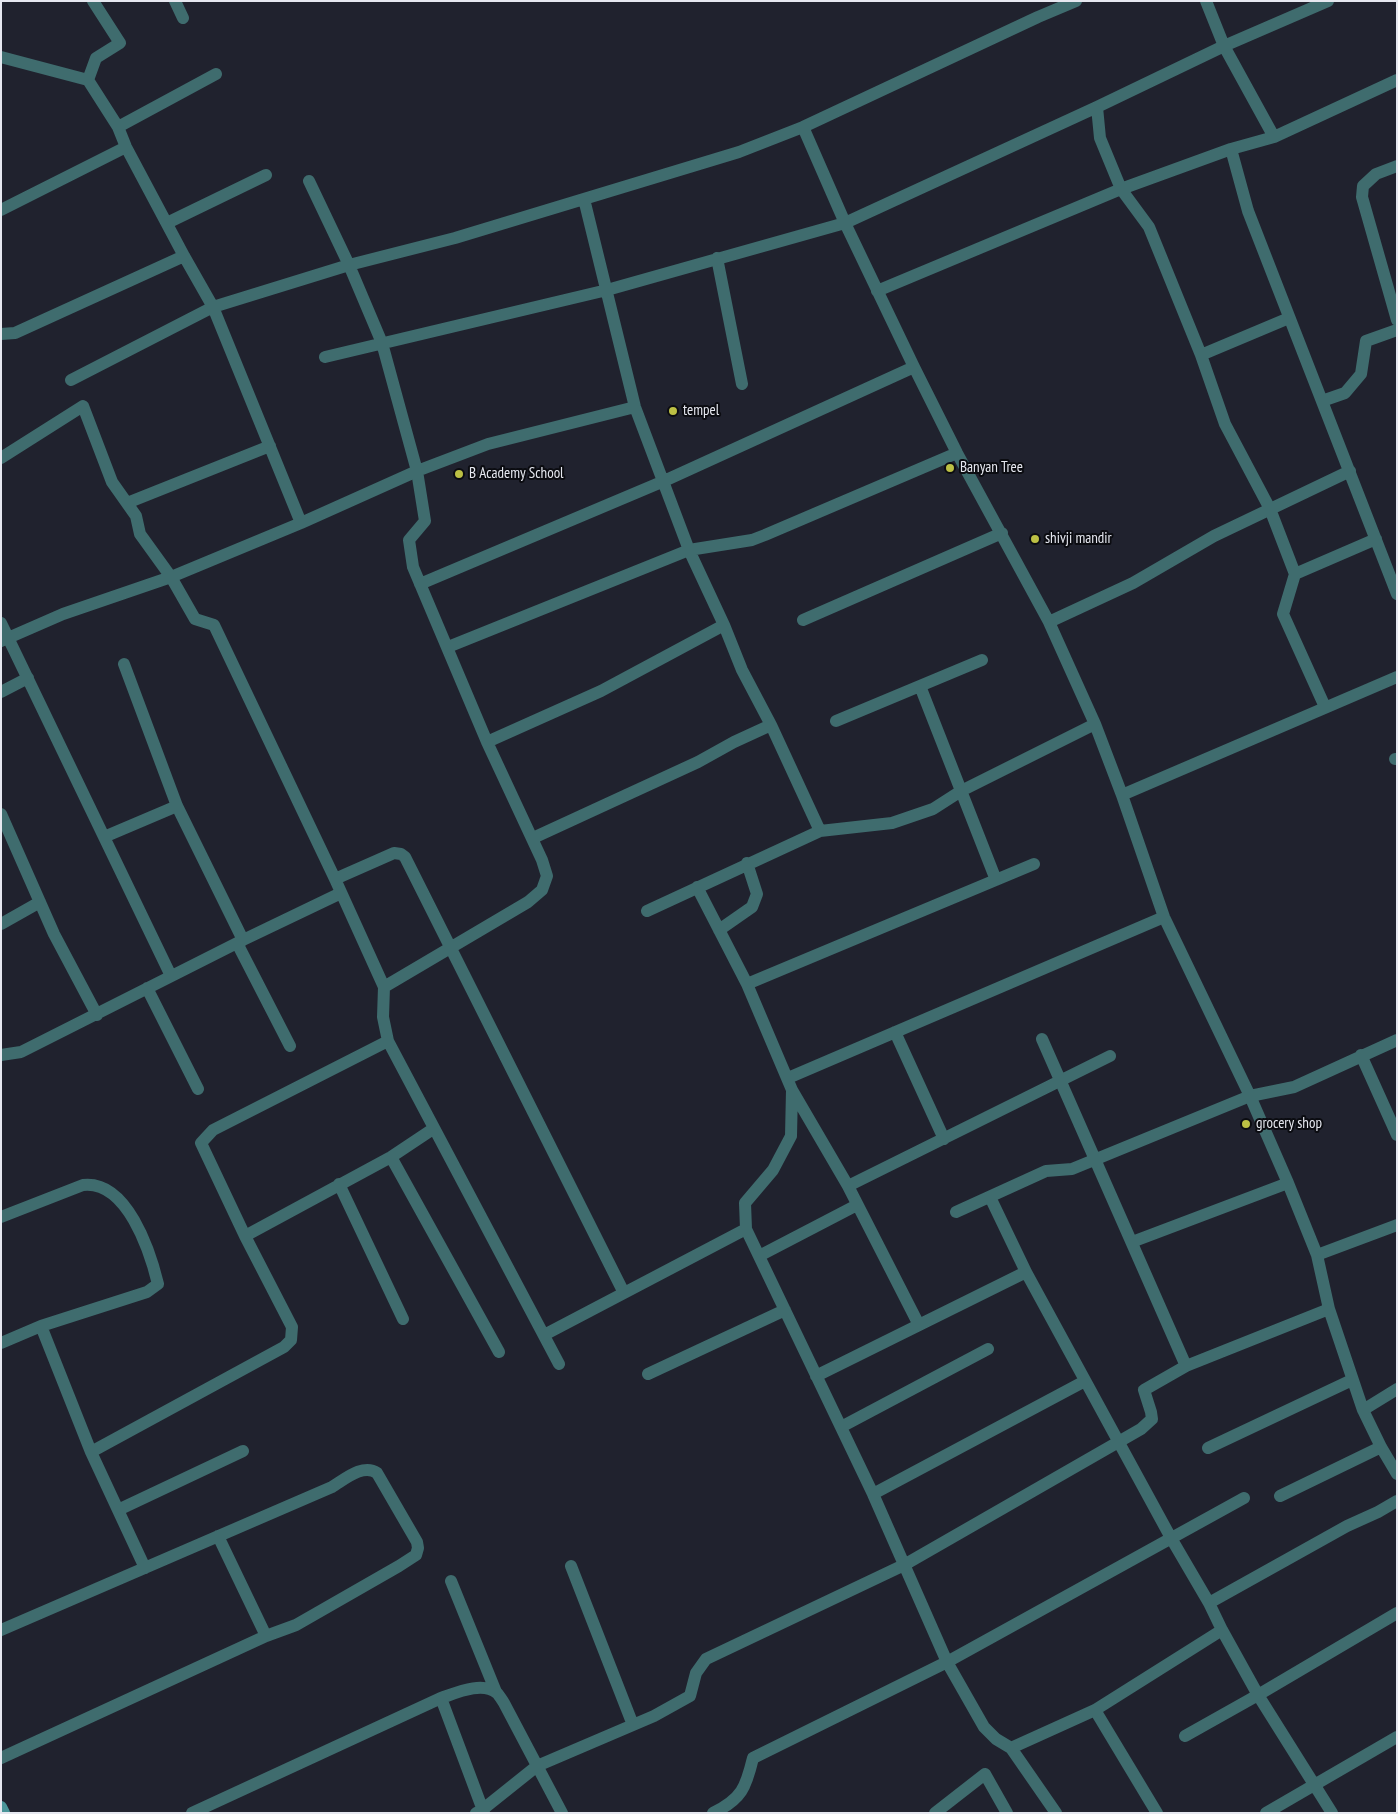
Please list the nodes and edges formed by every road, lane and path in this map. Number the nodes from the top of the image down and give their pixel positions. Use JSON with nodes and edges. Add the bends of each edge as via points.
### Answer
{"nodes":[{"id":1,"x":93,"y":1,"type":"edge"},
{"id":2,"x":176,"y":1,"type":"edge"},
{"id":3,"x":1076,"y":1,"type":"edge"},
{"id":4,"x":1206,"y":1,"type":"edge"},
{"id":5,"x":1328,"y":1,"type":"edge"},
{"id":6,"x":183,"y":18,"type":"dead end"},
{"id":7,"x":1224,"y":46,"type":"junction"},
{"id":8,"x":1,"y":57,"type":"edge"},
{"id":9,"x":216,"y":74,"type":"dead end"},
{"id":10,"x":88,"y":80,"type":"junction"},
{"id":11,"x":1397,"y":80,"type":"edge"},
{"id":12,"x":1097,"y":107,"type":"junction"},
{"id":13,"x":118,"y":127,"type":"junction"},
{"id":14,"x":803,"y":127,"type":"junction"},
{"id":15,"x":1274,"y":137,"type":"junction"},
{"id":16,"x":126,"y":147,"type":"junction"},
{"id":17,"x":1231,"y":149,"type":"junction"},
{"id":18,"x":1397,"y":166,"type":"edge"},
{"id":19,"x":266,"y":175,"type":"dead end"},
{"id":20,"x":309,"y":182,"type":"dead end"},
{"id":21,"x":1121,"y":189,"type":"junction"},
{"id":22,"x":584,"y":199,"type":"junction"},
{"id":23,"x":1,"y":210,"type":"edge"},
{"id":24,"x":166,"y":223,"type":"junction"},
{"id":25,"x":845,"y":223,"type":"junction"},
{"id":26,"x":184,"y":256,"type":"junction"},
{"id":27,"x":717,"y":258,"type":"junction"},
{"id":28,"x":349,"y":265,"type":"junction"},
{"id":29,"x":607,"y":290,"type":"junction"},
{"id":30,"x":877,"y":291,"type":"junction"},
{"id":31,"x":213,"y":307,"type":"junction"},
{"id":32,"x":1290,"y":318,"type":"junction"},
{"id":33,"x":1397,"y":320,"type":"edge"},
{"id":34,"x":1397,"y":330,"type":"edge"},
{"id":35,"x":1,"y":334,"type":"edge"},
{"id":36,"x":382,"y":343,"type":"junction"},
{"id":37,"x":1201,"y":355,"type":"junction"},
{"id":38,"x":325,"y":357,"type":"dead end"},
{"id":39,"x":914,"y":367,"type":"junction"},
{"id":40,"x":71,"y":380,"type":"dead end"},
{"id":41,"x":742,"y":384,"type":"dead end"},
{"id":42,"x":1322,"y":401,"type":"junction"},
{"id":43,"x":635,"y":407,"type":"junction"},
{"id":44,"x":270,"y":446,"type":"junction"},
{"id":45,"x":957,"y":453,"type":"junction"},
{"id":46,"x":1,"y":458,"type":"edge"},
{"id":47,"x":417,"y":471,"type":"junction"},
{"id":48,"x":1350,"y":471,"type":"junction"},
{"id":49,"x":664,"y":481,"type":"junction"},
{"id":50,"x":127,"y":503,"type":"junction"},
{"id":51,"x":1270,"y":509,"type":"junction"},
{"id":52,"x":301,"y":523,"type":"junction"},
{"id":53,"x":1002,"y":533,"type":"junction"},
{"id":54,"x":1376,"y":539,"type":"junction"},
{"id":55,"x":689,"y":550,"type":"junction"},
{"id":56,"x":1295,"y":574,"type":"junction"},
{"id":57,"x":171,"y":577,"type":"junction"},
{"id":58,"x":420,"y":584,"type":"junction"},
{"id":59,"x":1397,"y":594,"type":"edge"},
{"id":60,"x":804,"y":620,"type":"dead end"},
{"id":61,"x":1049,"y":622,"type":"junction"},
{"id":62,"x":1,"y":623,"type":"edge"},
{"id":63,"x":724,"y":625,"type":"junction"},
{"id":64,"x":5,"y":640,"type":"edge"},
{"id":65,"x":448,"y":647,"type":"junction"},
{"id":66,"x":982,"y":660,"type":"dead end"},
{"id":67,"x":124,"y":664,"type":"dead end"},
{"id":68,"x":1397,"y":677,"type":"edge"},
{"id":69,"x":28,"y":678,"type":"junction"},
{"id":70,"x":920,"y":686,"type":"junction"},
{"id":71,"x":1,"y":692,"type":"edge"},
{"id":72,"x":1325,"y":707,"type":"junction"},
{"id":73,"x":836,"y":721,"type":"dead end"},
{"id":74,"x":1095,"y":724,"type":"junction"},
{"id":75,"x":771,"y":725,"type":"junction"},
{"id":76,"x":487,"y":742,"type":"junction"},
{"id":77,"x":961,"y":791,"type":"junction"},
{"id":78,"x":1122,"y":795,"type":"junction"},
{"id":79,"x":178,"y":806,"type":"junction"},
{"id":80,"x":1,"y":814,"type":"edge"},
{"id":81,"x":820,"y":831,"type":"junction"},
{"id":82,"x":104,"y":837,"type":"junction"},
{"id":83,"x":533,"y":838,"type":"junction"},
{"id":84,"x":747,"y":863,"type":"junction"},
{"id":85,"x":1034,"y":864,"type":"dead end"},
{"id":86,"x":335,"y":879,"type":"junction"},
{"id":87,"x":996,"y":880,"type":"junction"},
{"id":88,"x":697,"y":887,"type":"junction"},
{"id":89,"x":341,"y":893,"type":"junction"},
{"id":90,"x":40,"y":902,"type":"junction"},
{"id":91,"x":647,"y":911,"type":"dead end"},
{"id":92,"x":1164,"y":917,"type":"junction"},
{"id":93,"x":1,"y":924,"type":"edge"},
{"id":94,"x":719,"y":930,"type":"junction"},
{"id":95,"x":240,"y":941,"type":"junction"},
{"id":96,"x":449,"y":947,"type":"junction"},
{"id":97,"x":170,"y":976,"type":"junction"},
{"id":98,"x":746,"y":984,"type":"junction"},
{"id":99,"x":384,"y":986,"type":"junction"},
{"id":100,"x":147,"y":988,"type":"junction"},
{"id":101,"x":97,"y":1015,"type":"junction"},
{"id":102,"x":895,"y":1032,"type":"junction"},
{"id":103,"x":1042,"y":1039,"type":"dead end"},
{"id":104,"x":1397,"y":1040,"type":"edge"},
{"id":105,"x":388,"y":1041,"type":"junction"},
{"id":106,"x":290,"y":1046,"type":"dead end"},
{"id":107,"x":1,"y":1055,"type":"edge"},
{"id":108,"x":1361,"y":1055,"type":"junction"},
{"id":109,"x":1110,"y":1056,"type":"dead end"},
{"id":110,"x":1060,"y":1081,"type":"junction"},
{"id":111,"x":790,"y":1084,"type":"junction"},
{"id":112,"x":198,"y":1089,"type":"dead end"},
{"id":113,"x":1250,"y":1096,"type":"junction"},
{"id":114,"x":433,"y":1129,"type":"junction"},
{"id":115,"x":1397,"y":1134,"type":"edge"},
{"id":116,"x":944,"y":1139,"type":"junction"},
{"id":117,"x":391,"y":1157,"type":"junction"},
{"id":118,"x":1096,"y":1159,"type":"junction"},
{"id":119,"x":1288,"y":1183,"type":"junction"},
{"id":120,"x":339,"y":1184,"type":"junction"},
{"id":121,"x":848,"y":1186,"type":"junction"},
{"id":122,"x":990,"y":1197,"type":"junction"},
{"id":123,"x":857,"y":1205,"type":"junction"},
{"id":124,"x":956,"y":1212,"type":"dead end"},
{"id":125,"x":1,"y":1217,"type":"edge"},
{"id":126,"x":1397,"y":1225,"type":"edge"},
{"id":127,"x":746,"y":1229,"type":"junction"},
{"id":128,"x":245,"y":1236,"type":"junction"},
{"id":129,"x":1132,"y":1242,"type":"junction"},
{"id":130,"x":1317,"y":1255,"type":"junction"},
{"id":131,"x":759,"y":1256,"type":"junction"},
{"id":132,"x":1026,"y":1272,"type":"junction"},
{"id":133,"x":624,"y":1293,"type":"junction"},
{"id":134,"x":1329,"y":1309,"type":"junction"},
{"id":135,"x":785,"y":1310,"type":"junction"},
{"id":136,"x":404,"y":1318,"type":"dead end"},
{"id":137,"x":919,"y":1325,"type":"junction"},
{"id":138,"x":41,"y":1326,"type":"junction"},
{"id":139,"x":544,"y":1335,"type":"junction"},
{"id":140,"x":1,"y":1343,"type":"edge"},
{"id":141,"x":988,"y":1349,"type":"dead end"},
{"id":142,"x":499,"y":1352,"type":"dead end"},
{"id":143,"x":559,"y":1364,"type":"dead end"},
{"id":144,"x":1186,"y":1366,"type":"junction"},
{"id":145,"x":648,"y":1374,"type":"dead end"},
{"id":146,"x":816,"y":1376,"type":"junction"},
{"id":147,"x":1352,"y":1380,"type":"junction"},
{"id":148,"x":1085,"y":1381,"type":"junction"},
{"id":149,"x":1397,"y":1389,"type":"edge"},
{"id":150,"x":1363,"y":1410,"type":"junction"},
{"id":151,"x":841,"y":1427,"type":"junction"},
{"id":152,"x":1118,"y":1441,"type":"junction"},
{"id":153,"x":1208,"y":1448,"type":"dead end"},
{"id":154,"x":1381,"y":1448,"type":"junction"},
{"id":155,"x":244,"y":1451,"type":"dead end"},
{"id":156,"x":92,"y":1452,"type":"junction"},
{"id":157,"x":1397,"y":1474,"type":"edge"},
{"id":158,"x":873,"y":1494,"type":"junction"},
{"id":159,"x":1280,"y":1496,"type":"dead end"},
{"id":160,"x":1244,"y":1498,"type":"dead end"},
{"id":161,"x":1397,"y":1500,"type":"edge"},
{"id":162,"x":118,"y":1510,"type":"junction"},
{"id":163,"x":218,"y":1536,"type":"junction"},
{"id":164,"x":1171,"y":1538,"type":"junction"},
{"id":165,"x":904,"y":1565,"type":"junction"},
{"id":166,"x":571,"y":1566,"type":"dead end"},
{"id":167,"x":145,"y":1568,"type":"junction"},
{"id":168,"x":451,"y":1581,"type":"dead end"},
{"id":169,"x":1209,"y":1603,"type":"junction"},
{"id":170,"x":1397,"y":1613,"type":"edge"},
{"id":171,"x":1,"y":1630,"type":"edge"},
{"id":172,"x":1222,"y":1630,"type":"junction"},
{"id":173,"x":266,"y":1636,"type":"junction"},
{"id":174,"x":947,"y":1662,"type":"junction"},
{"id":175,"x":496,"y":1692,"type":"junction"},
{"id":176,"x":1258,"y":1695,"type":"junction"},
{"id":177,"x":441,"y":1698,"type":"junction"},
{"id":178,"x":1094,"y":1710,"type":"junction"},
{"id":179,"x":633,"y":1725,"type":"junction"},
{"id":180,"x":1186,"y":1736,"type":"dead end"},
{"id":181,"x":1397,"y":1737,"type":"edge"},
{"id":182,"x":1011,"y":1748,"type":"junction"},
{"id":183,"x":1,"y":1758,"type":"edge"},
{"id":184,"x":537,"y":1766,"type":"junction"},
{"id":185,"x":1314,"y":1785,"type":"junction"},
{"id":186,"x":1,"y":1807,"type":"edge"},
{"id":187,"x":481,"y":1812,"type":"edge"},
{"id":188,"x":4,"y":1813,"type":"edge"},
{"id":189,"x":192,"y":1813,"type":"edge"},
{"id":190,"x":562,"y":1813,"type":"edge"},
{"id":191,"x":714,"y":1813,"type":"edge"},
{"id":192,"x":935,"y":1813,"type":"edge"},
{"id":193,"x":1007,"y":1813,"type":"edge"},
{"id":194,"x":1056,"y":1813,"type":"edge"},
{"id":195,"x":1157,"y":1813,"type":"edge"},
{"id":196,"x":1266,"y":1813,"type":"edge"},
{"id":197,"x":1332,"y":1813,"type":"edge"}],
"edges":[{"from":1,"to":10,"type":"street","via":[[120,43],[96,58]]},
{"from":2,"to":6,"type":"street"},
{"from":3,"to":14,"type":"street"},
{"from":4,"to":7,"type":"street"},
{"from":5,"to":7,"type":"street"},
{"from":7,"to":12,"type":"street"},
{"from":7,"to":15,"type":"street"},
{"from":8,"to":10,"type":"street"},
{"from":9,"to":13,"type":"street"},
{"from":10,"to":13,"type":"street"},
{"from":11,"to":15,"type":"street"},
{"from":12,"to":21,"type":"street","via":[[1100,138]]},
{"from":12,"to":25,"type":"street"},
{"from":13,"to":16,"type":"street"},
{"from":14,"to":22,"type":"street","via":[[739,152]]},
{"from":14,"to":25,"type":"street"},
{"from":15,"to":17,"type":"street"},
{"from":16,"to":23,"type":"street"},
{"from":16,"to":24,"type":"street"},
{"from":17,"to":21,"type":"street"},
{"from":17,"to":32,"type":"street","via":[[1248,211]]},
{"from":18,"to":33,"type":"street","via":[[1369,180],[1363,186],[1362,198]]},
{"from":19,"to":24,"type":"street"},
{"from":20,"to":28,"type":"street"},
{"from":21,"to":30,"type":"street"},
{"from":21,"to":37,"type":"street","via":[[1149,227]]},
{"from":22,"to":28,"type":"street","via":[[455,238]]},
{"from":22,"to":29,"type":"street"},
{"from":24,"to":26,"type":"street"},
{"from":25,"to":27,"type":"street"},
{"from":25,"to":30,"type":"street"},
{"from":26,"to":31,"type":"street"},
{"from":26,"to":35,"type":"street","via":[[15,333]]},
{"from":27,"to":29,"type":"street"},
{"from":27,"to":41,"type":"street"},
{"from":28,"to":31,"type":"street"},
{"from":28,"to":36,"type":"street"},
{"from":29,"to":36,"type":"street"},
{"from":29,"to":43,"type":"street"},
{"from":30,"to":39,"type":"street"},
{"from":31,"to":40,"type":"street"},
{"from":31,"to":44,"type":"street"},
{"from":32,"to":37,"type":"street"},
{"from":32,"to":42,"type":"street"},
{"from":34,"to":42,"type":"street","via":[[1366,341],[1361,374],[1345,393]]},
{"from":36,"to":38,"type":"street"},
{"from":36,"to":47,"type":"street"},
{"from":37,"to":51,"type":"street","via":[[1225,424]]},
{"from":39,"to":45,"type":"street"},
{"from":39,"to":49,"type":"street"},
{"from":42,"to":48,"type":"street"},
{"from":43,"to":47,"type":"street","via":[[488,444]]},
{"from":43,"to":49,"type":"street"},
{"from":44,"to":50,"type":"street"},
{"from":44,"to":52,"type":"street"},
{"from":45,"to":53,"type":"street"},
{"from":45,"to":55,"type":"street","via":[[752,540]]},
{"from":46,"to":50,"type":"street","via":[[83,406],[112,482]]},
{"from":47,"to":52,"type":"street"},
{"from":47,"to":58,"type":"street","via":[[424,521],[408,540]]},
{"from":48,"to":51,"type":"street"},
{"from":48,"to":54,"type":"street"},
{"from":49,"to":55,"type":"street"},
{"from":49,"to":58,"type":"street"},
{"from":50,"to":57,"type":"street","via":[[136,516],[140,534]]},
{"from":51,"to":56,"type":"street"},
{"from":51,"to":61,"type":"street","via":[[1214,536],[1133,583]]},
{"from":52,"to":57,"type":"street"},
{"from":53,"to":60,"type":"street"},
{"from":53,"to":61,"type":"street"},
{"from":54,"to":56,"type":"street"},
{"from":54,"to":59,"type":"street"},
{"from":55,"to":63,"type":"street"},
{"from":55,"to":65,"type":"street"},
{"from":56,"to":72,"type":"street","via":[[1283,614]]},
{"from":57,"to":64,"type":"street","via":[[63,614]]},
{"from":57,"to":86,"type":"street","via":[[195,619],[214,625]]},
{"from":58,"to":65,"type":"street"},
{"from":61,"to":74,"type":"street"},
{"from":62,"to":64,"type":"street"},
{"from":63,"to":75,"type":"street","via":[[742,670]]},
{"from":63,"to":76,"type":"street","via":[[601,691]]},
{"from":64,"to":69,"type":"street"},
{"from":65,"to":76,"type":"street"},
{"from":66,"to":70,"type":"street"},
{"from":67,"to":79,"type":"street"},
{"from":68,"to":72,"type":"street"},
{"from":69,"to":71,"type":"street"},
{"from":69,"to":82,"type":"street"},
{"from":70,"to":73,"type":"street"},
{"from":70,"to":77,"type":"street"},
{"from":72,"to":78,"type":"street"},
{"from":74,"to":77,"type":"street"},
{"from":74,"to":78,"type":"street"},
{"from":75,"to":81,"type":"street"},
{"from":75,"to":83,"type":"street"},
{"from":76,"to":83,"type":"street"},
{"from":77,"to":81,"type":"street","via":[[933,809],[892,824]]},
{"from":77,"to":87,"type":"street"},
{"from":78,"to":92,"type":"street"},
{"from":79,"to":82,"type":"street"},
{"from":79,"to":95,"type":"street"},
{"from":80,"to":90,"type":"street"},
{"from":81,"to":84,"type":"street"},
{"from":82,"to":97,"type":"street"},
{"from":83,"to":96,"type":"street","via":[[547,876],[542,890],[528,902]]},
{"from":84,"to":88,"type":"street"},
{"from":84,"to":94,"type":"street","via":[[757,894],[752,907]]},
{"from":85,"to":87,"type":"street"},
{"from":86,"to":89,"type":"street"},
{"from":86,"to":96,"type":"street","via":[[394,853],[401,854],[411,866]]},
{"from":87,"to":98,"type":"street"},
{"from":88,"to":91,"type":"street"},
{"from":88,"to":94,"type":"street"},
{"from":89,"to":95,"type":"street"},
{"from":89,"to":99,"type":"street"},
{"from":90,"to":93,"type":"street"},
{"from":90,"to":101,"type":"street"},
{"from":92,"to":102,"type":"street"},
{"from":92,"to":113,"type":"street"},
{"from":94,"to":98,"type":"street"},
{"from":95,"to":97,"type":"street"},
{"from":95,"to":106,"type":"street"},
{"from":96,"to":99,"type":"street"},
{"from":96,"to":133,"type":"street"},
{"from":97,"to":100,"type":"street"},
{"from":98,"to":111,"type":"street"},
{"from":99,"to":105,"type":"street","via":[[383,1016]]},
{"from":100,"to":101,"type":"street"},
{"from":100,"to":112,"type":"street"},
{"from":101,"to":107,"type":"street","via":[[21,1052]]},
{"from":102,"to":111,"type":"street"},
{"from":102,"to":116,"type":"street"},
{"from":103,"to":110,"type":"street"},
{"from":104,"to":108,"type":"street"},
{"from":105,"to":114,"type":"street"},
{"from":105,"to":128,"type":"street","via":[[213,1130],[201,1143]]},
{"from":108,"to":113,"type":"street","via":[[1294,1087]]},
{"from":108,"to":115,"type":"street"},
{"from":109,"to":110,"type":"street"},
{"from":110,"to":116,"type":"street"},
{"from":110,"to":118,"type":"street"},
{"from":111,"to":121,"type":"street"},
{"from":111,"to":127,"type":"street","via":[[791,1136],[773,1170],[745,1203]]},
{"from":113,"to":118,"type":"street"},
{"from":113,"to":119,"type":"street"},
{"from":114,"to":117,"type":"street"},
{"from":114,"to":139,"type":"street"},
{"from":116,"to":121,"type":"street"},
{"from":117,"to":120,"type":"street"},
{"from":117,"to":142,"type":"street"},
{"from":118,"to":122,"type":"street","via":[[1072,1169],[1046,1171]]},
{"from":118,"to":129,"type":"street"},
{"from":119,"to":129,"type":"street"},
{"from":119,"to":130,"type":"street"},
{"from":120,"to":128,"type":"street"},
{"from":120,"to":136,"type":"street"},
{"from":121,"to":123,"type":"street"},
{"from":122,"to":124,"type":"street"},
{"from":122,"to":132,"type":"street"},
{"from":123,"to":131,"type":"street"},
{"from":123,"to":137,"type":"street"},
{"from":125,"to":138,"type":"street","via":[[92,1184],[115,1195],[130,1213],[153,1264],[158,1284],[147,1292]]},
{"from":126,"to":130,"type":"street"},
{"from":127,"to":131,"type":"street"},
{"from":127,"to":133,"type":"street"},
{"from":128,"to":156,"type":"street","via":[[292,1327],[291,1340],[284,1347]]},
{"from":129,"to":144,"type":"street"},
{"from":130,"to":134,"type":"street"},
{"from":131,"to":135,"type":"street"},
{"from":132,"to":137,"type":"street"},
{"from":132,"to":148,"type":"street"},
{"from":133,"to":139,"type":"street"},
{"from":134,"to":144,"type":"street"},
{"from":134,"to":147,"type":"street"},
{"from":135,"to":145,"type":"street"},
{"from":135,"to":146,"type":"street"},
{"from":137,"to":146,"type":"street"},
{"from":138,"to":140,"type":"street"},
{"from":138,"to":156,"type":"street"},
{"from":139,"to":143,"type":"street"},
{"from":141,"to":151,"type":"street"},
{"from":144,"to":152,"type":"street","via":[[1144,1390],[1152,1419]]},
{"from":146,"to":151,"type":"street"},
{"from":147,"to":150,"type":"street"},
{"from":147,"to":153,"type":"street"},
{"from":148,"to":152,"type":"street"},
{"from":148,"to":158,"type":"street"},
{"from":149,"to":150,"type":"street"},
{"from":150,"to":154,"type":"street"},
{"from":151,"to":158,"type":"street"},
{"from":152,"to":164,"type":"street"},
{"from":152,"to":165,"type":"street"},
{"from":154,"to":157,"type":"street"},
{"from":154,"to":159,"type":"street"},
{"from":155,"to":162,"type":"street"},
{"from":156,"to":162,"type":"street"},
{"from":158,"to":165,"type":"street"},
{"from":160,"to":164,"type":"street"},
{"from":161,"to":169,"type":"street"},
{"from":162,"to":167,"type":"street"},
{"from":163,"to":167,"type":"street"},
{"from":163,"to":173,"type":"street"},
{"from":163,"to":173,"type":"street","via":[[332,1487],[365,1469],[377,1474],[417,1542],[416,1555],[399,1566],[296,1625]]},
{"from":164,"to":169,"type":"street"},
{"from":164,"to":174,"type":"street"},
{"from":165,"to":174,"type":"street"},
{"from":165,"to":179,"type":"street","via":[[706,1659],[696,1673],[690,1696]]},
{"from":166,"to":179,"type":"street"},
{"from":167,"to":171,"type":"street"},
{"from":168,"to":175,"type":"street"},
{"from":169,"to":172,"type":"street"},
{"from":170,"to":176,"type":"street"},
{"from":172,"to":176,"type":"street"},
{"from":172,"to":178,"type":"street"},
{"from":173,"to":183,"type":"street"},
{"from":174,"to":182,"type":"street","via":[[984,1727]]},
{"from":174,"to":191,"type":"street","via":[[753,1758],[740,1795]]},
{"from":175,"to":177,"type":"street","via":[[475,1688]]},
{"from":175,"to":184,"type":"street"},
{"from":176,"to":180,"type":"street"},
{"from":176,"to":185,"type":"street"},
{"from":177,"to":187,"type":"street"},
{"from":177,"to":189,"type":"street"},
{"from":178,"to":182,"type":"street"},
{"from":178,"to":195,"type":"street"},
{"from":179,"to":184,"type":"street"},
{"from":181,"to":185,"type":"street"},
{"from":182,"to":194,"type":"street"},
{"from":184,"to":187,"type":"street"},
{"from":184,"to":190,"type":"street"},
{"from":185,"to":196,"type":"street"},
{"from":185,"to":197,"type":"street"},
{"from":186,"to":188,"type":"street"},
{"from":192,"to":193,"type":"street","via":[[985,1774]]}]}
